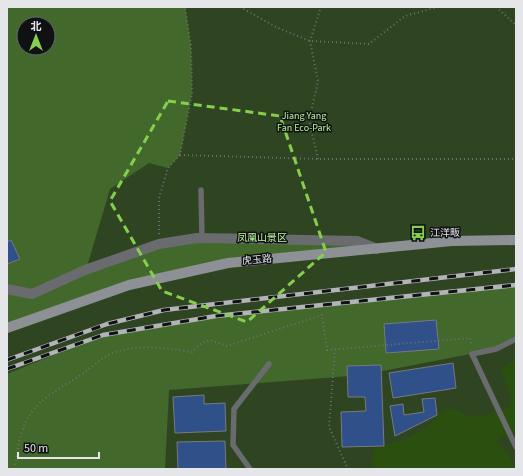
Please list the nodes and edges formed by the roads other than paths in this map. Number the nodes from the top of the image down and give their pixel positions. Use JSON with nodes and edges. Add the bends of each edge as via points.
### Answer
{"nodes":[{"id":1,"x":201,"y":190,"type":"dead end"},
{"id":2,"x":202,"y":238,"type":"junction"},
{"id":3,"x":516,"y":240,"type":"edge"},
{"id":4,"x":377,"y":249,"type":"junction"},
{"id":5,"x":7,"y":289,"type":"edge"},
{"id":6,"x":7,"y":328,"type":"edge"},
{"id":7,"x":516,"y":339,"type":"edge"},
{"id":8,"x":269,"y":364,"type":"dead end"},
{"id":9,"x":516,"y":446,"type":"edge"},
{"id":10,"x":250,"y":469,"type":"edge"}],
"edges":[{"from":1,"to":2,"type":"lane"},
{"from":2,"to":4,"type":"street","via":[[357,241]]},
{"from":2,"to":5,"type":"street","via":[[159,244],[85,270],[32,294]]},
{"from":3,"to":4,"type":"street","name":"虎玉路","via":[[452,241]]},
{"from":4,"to":6,"type":"street","name":"虎玉路","via":[[221,264],[129,285]]},
{"from":7,"to":9,"type":"lane","via":[[496,349],[472,354]]},
{"from":8,"to":10,"type":"lane","via":[[234,409],[233,445]]}]}
